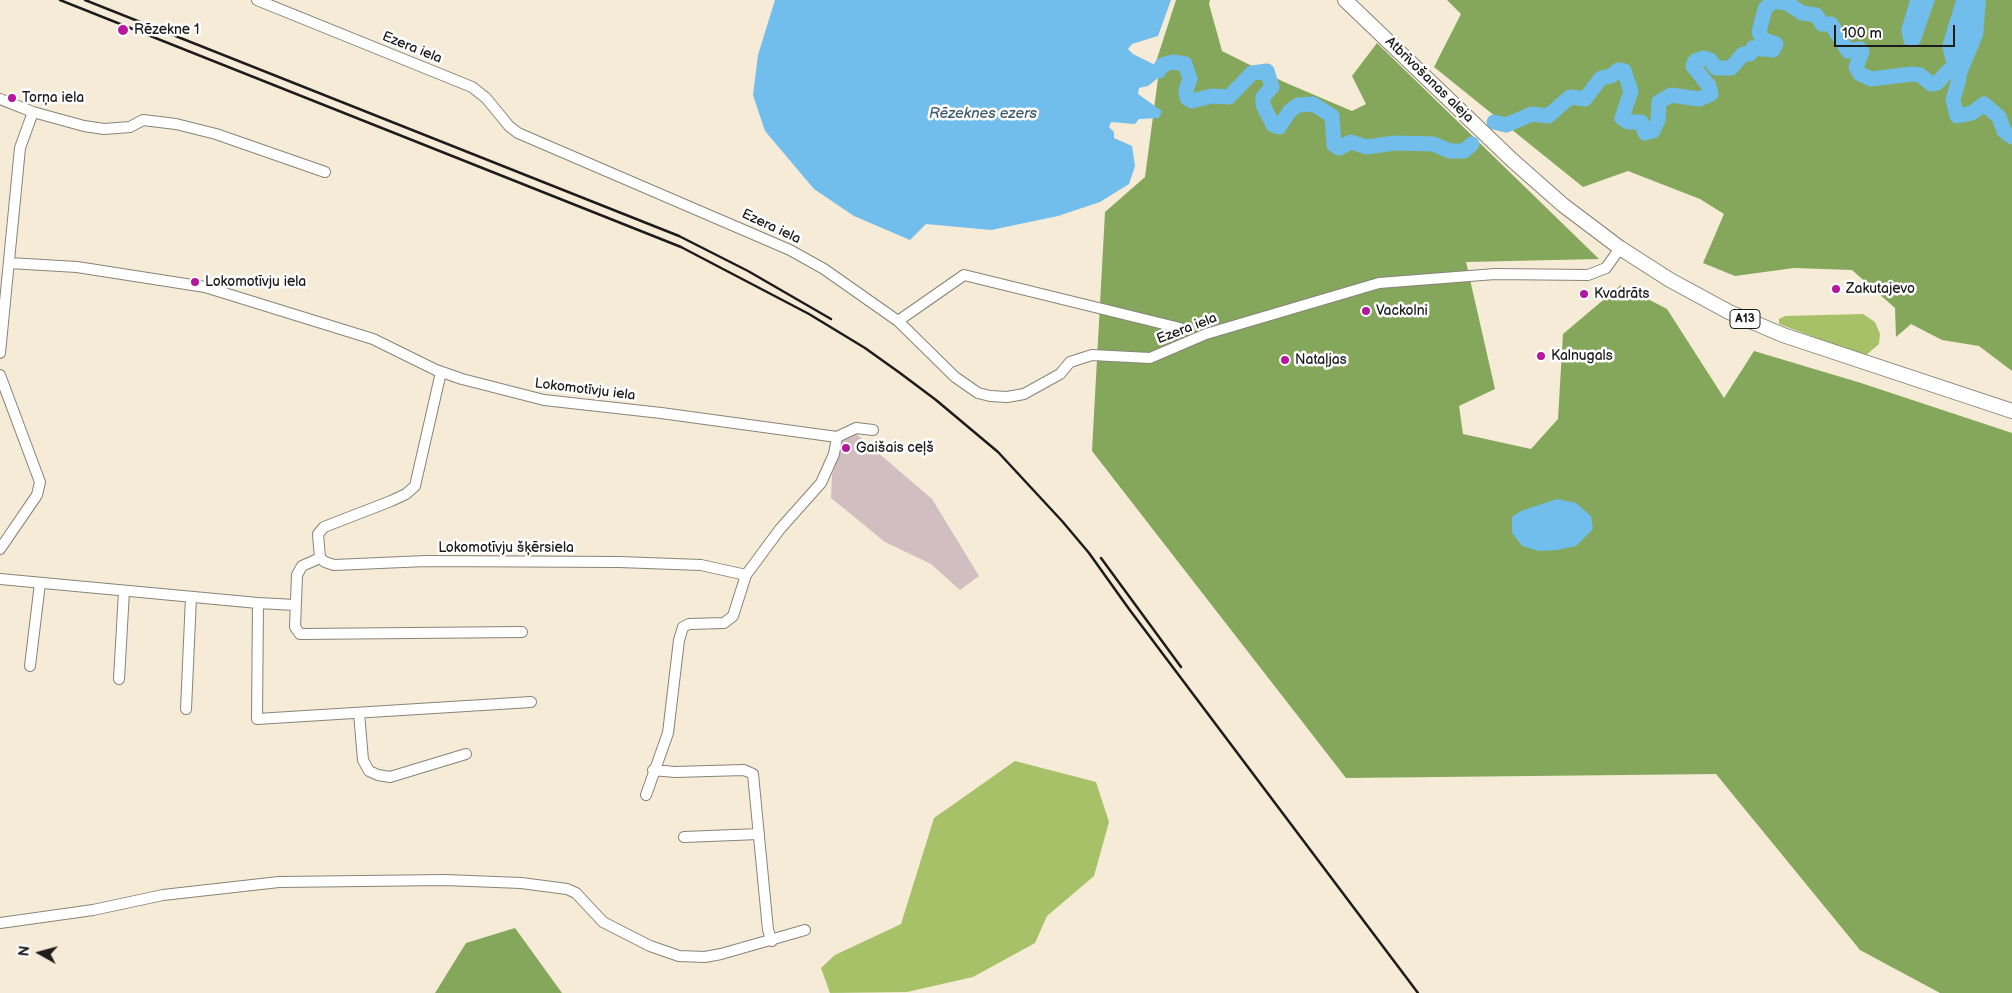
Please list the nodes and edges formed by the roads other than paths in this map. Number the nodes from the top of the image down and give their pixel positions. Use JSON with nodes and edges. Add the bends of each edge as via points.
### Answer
{"nodes":[{"id":1,"x":257,"y":0,"type":"edge"},
{"id":2,"x":1345,"y":0,"type":"edge"},
{"id":3,"x":0,"y":99,"type":"edge"},
{"id":4,"x":33,"y":112,"type":"junction"},
{"id":5,"x":325,"y":172,"type":"dead end"},
{"id":6,"x":1620,"y":248,"type":"junction"},
{"id":7,"x":9,"y":263,"type":"junction"},
{"id":8,"x":898,"y":321,"type":"junction"},
{"id":9,"x":1180,"y":328,"type":"dead end"},
{"id":10,"x":0,"y":353,"type":"edge"},
{"id":11,"x":441,"y":372,"type":"junction"},
{"id":12,"x":0,"y":375,"type":"edge"},
{"id":13,"x":2012,"y":411,"type":"edge"},
{"id":14,"x":873,"y":430,"type":"dead end"},
{"id":15,"x":837,"y":437,"type":"junction"},
{"id":16,"x":0,"y":548,"type":"edge"},
{"id":17,"x":320,"y":558,"type":"junction"},
{"id":18,"x":746,"y":575,"type":"junction"},
{"id":19,"x":0,"y":579,"type":"edge"},
{"id":20,"x":40,"y":584,"type":"junction"},
{"id":21,"x":124,"y":591,"type":"junction"},
{"id":22,"x":191,"y":597,"type":"junction"},
{"id":23,"x":258,"y":603,"type":"junction"},
{"id":24,"x":295,"y":605,"type":"junction"},
{"id":25,"x":522,"y":632,"type":"dead end"},
{"id":26,"x":30,"y":666,"type":"dead end"},
{"id":27,"x":119,"y":679,"type":"dead end"},
{"id":28,"x":531,"y":702,"type":"dead end"},
{"id":29,"x":186,"y":709,"type":"dead end"},
{"id":30,"x":359,"y":713,"type":"junction"},
{"id":31,"x":466,"y":754,"type":"dead end"},
{"id":32,"x":653,"y":770,"type":"junction"},
{"id":33,"x":646,"y":795,"type":"dead end"},
{"id":34,"x":759,"y":834,"type":"junction"},
{"id":35,"x":684,"y":837,"type":"dead end"},
{"id":36,"x":0,"y":923,"type":"edge"},
{"id":37,"x":805,"y":930,"type":"dead end"},
{"id":38,"x":772,"y":941,"type":"junction"}],
"edges":[{"from":1,"to":8,"type":"street","name":"Ezera iela","via":[[472,87],[518,134],[790,250],[824,269]]},
{"from":2,"to":6,"type":"main road","name":"Atbrīvošanas aleja","number":"A13","via":[[1512,160],[1562,205]]},
{"from":3,"to":4,"type":"street"},
{"from":4,"to":5,"type":"street","via":[[104,129],[130,127],[143,120],[176,124],[216,134]]},
{"from":4,"to":7,"type":"street","via":[[20,148]]},
{"from":6,"to":8,"type":"street","name":"Ezera iela","via":[[1606,268],[1588,275],[1495,274],[1379,283],[1206,334],[1150,358],[1092,355],[1070,362],[1044,385],[1007,397],[990,396],[968,387]]},
{"from":6,"to":13,"type":"main road","number":"A13","via":[[1729,312],[1775,332]]},
{"from":7,"to":10,"type":"street"},
{"from":7,"to":11,"type":"street","name":"Lokomotīvju iela","via":[[77,266],[205,287],[373,339]]},
{"from":8,"to":9,"type":"street","via":[[964,274]]},
{"from":11,"to":15,"type":"street","name":"Lokomotīvju iela","via":[[544,400]]},
{"from":11,"to":17,"type":"street","via":[[415,486],[391,501],[324,527],[318,534]]},
{"from":12,"to":16,"type":"street","via":[[40,482],[37,495]]},
{"from":14,"to":15,"type":"street","name":"Lokomotīvju iela","via":[[856,428]]},
{"from":15,"to":18,"type":"street","via":[[834,454],[821,483],[780,529]]},
{"from":17,"to":18,"type":"street","name":"Lokomotīvju šķērsiela","via":[[334,564],[477,561],[695,565]]},
{"from":17,"to":24,"type":"street","via":[[299,570]]},
{"from":18,"to":32,"type":"street","via":[[736,611],[728,621],[689,624],[681,631],[668,732]]},
{"from":19,"to":20,"type":"street"},
{"from":20,"to":21,"type":"street"},
{"from":20,"to":26,"type":"street"},
{"from":21,"to":22,"type":"street"},
{"from":21,"to":27,"type":"street"},
{"from":22,"to":23,"type":"street"},
{"from":22,"to":29,"type":"street"},
{"from":23,"to":24,"type":"street"},
{"from":23,"to":30,"type":"street","via":[[257,719]]},
{"from":24,"to":25,"type":"street","via":[[294,627],[302,634]]},
{"from":28,"to":30,"type":"street"},
{"from":30,"to":31,"type":"street","via":[[363,760],[369,771],[378,775],[390,777]]},
{"from":32,"to":33,"type":"street"},
{"from":32,"to":34,"type":"street","via":[[751,772]]},
{"from":34,"to":35,"type":"street"},
{"from":34,"to":38,"type":"street","via":[[768,930]]},
{"from":36,"to":38,"type":"street","via":[[93,910],[163,895],[279,882],[445,880],[521,883],[567,889],[576,893],[607,925],[679,956],[705,958]]},
{"from":37,"to":38,"type":"street"}]}
